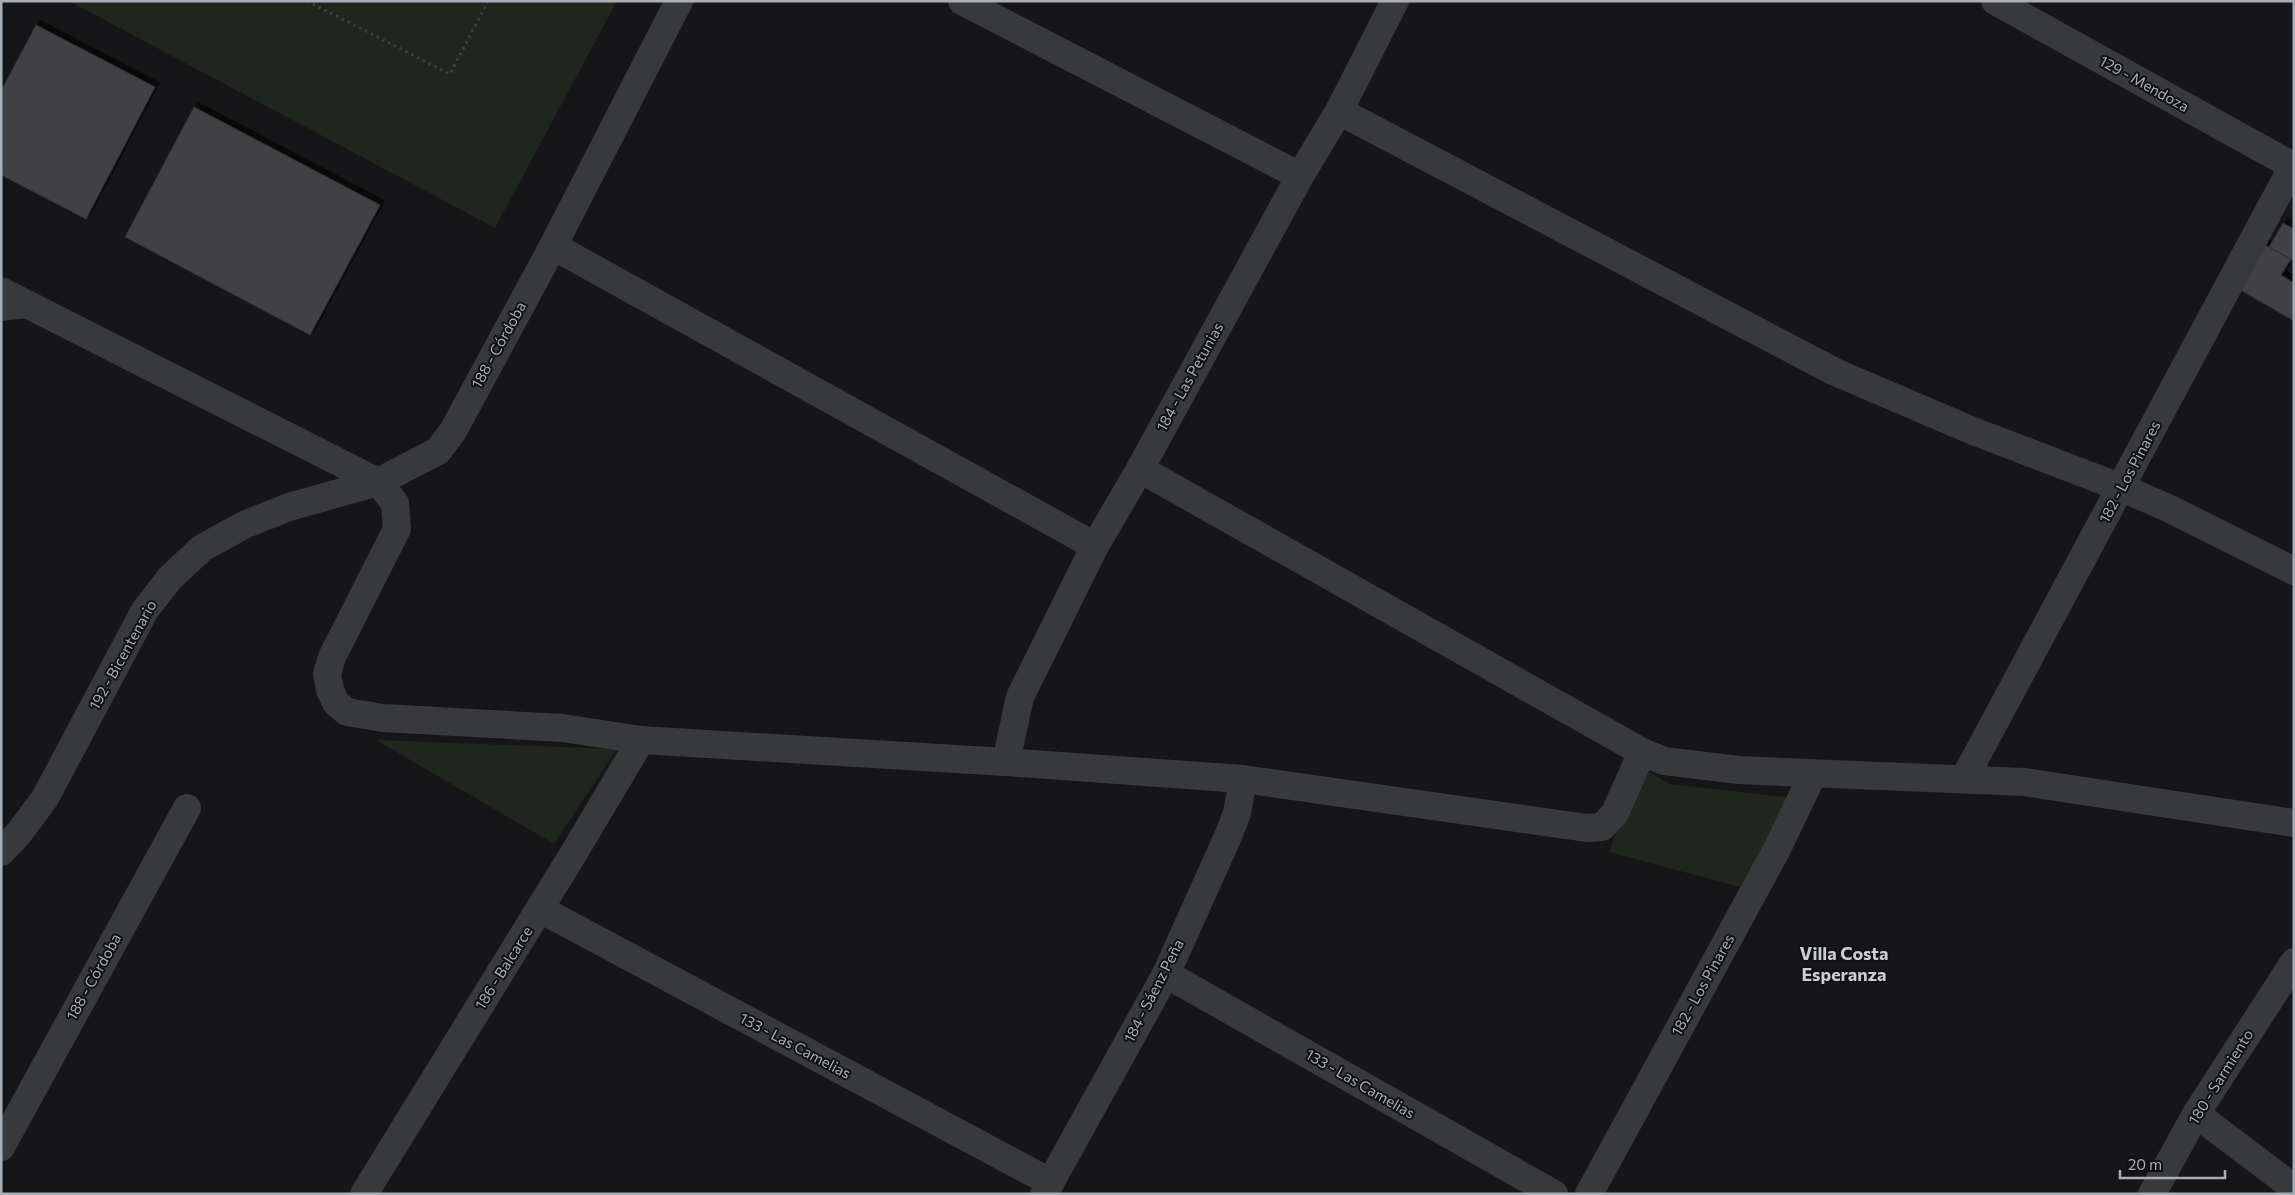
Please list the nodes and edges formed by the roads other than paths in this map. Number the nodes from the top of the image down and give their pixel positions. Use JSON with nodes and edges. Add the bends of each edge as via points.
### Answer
{"nodes":[{"id":1,"x":679,"y":1,"type":"edge"},
{"id":2,"x":962,"y":1,"type":"edge"},
{"id":3,"x":1395,"y":1,"type":"edge"},
{"id":4,"x":1995,"y":1,"type":"edge"},
{"id":5,"x":1340,"y":111,"type":"junction"},
{"id":6,"x":2293,"y":165,"type":"edge"},
{"id":7,"x":1300,"y":176,"type":"junction"},
{"id":8,"x":553,"y":246,"type":"junction"},
{"id":9,"x":1,"y":291,"type":"edge"},
{"id":10,"x":32,"y":307,"type":"junction"},
{"id":11,"x":1,"y":311,"type":"edge"},
{"id":12,"x":1140,"y":468,"type":"junction"},
{"id":13,"x":378,"y":482,"type":"junction"},
{"id":14,"x":2122,"y":488,"type":"junction"},
{"id":15,"x":1095,"y":546,"type":"junction"},
{"id":16,"x":2294,"y":571,"type":"edge"},
{"id":17,"x":641,"y":740,"type":"junction"},
{"id":18,"x":1642,"y":752,"type":"junction"},
{"id":19,"x":1006,"y":762,"type":"junction"},
{"id":20,"x":1813,"y":774,"type":"junction"},
{"id":21,"x":1243,"y":779,"type":"junction"},
{"id":22,"x":1964,"y":779,"type":"junction"},
{"id":23,"x":186,"y":808,"type":"dead end"},
{"id":24,"x":2294,"y":823,"type":"edge"},
{"id":25,"x":1,"y":852,"type":"edge"},
{"id":26,"x":540,"y":909,"type":"junction"},
{"id":27,"x":2294,"y":962,"type":"edge"},
{"id":28,"x":1166,"y":974,"type":"junction"},
{"id":29,"x":2196,"y":1114,"type":"junction"},
{"id":30,"x":1,"y":1147,"type":"edge"},
{"id":31,"x":1047,"y":1188,"type":"edge"},
{"id":32,"x":2294,"y":1188,"type":"edge"},
{"id":33,"x":364,"y":1194,"type":"edge"},
{"id":34,"x":1554,"y":1194,"type":"edge"},
{"id":35,"x":1588,"y":1194,"type":"edge"},
{"id":36,"x":2152,"y":1194,"type":"edge"}],
"edges":[{"from":1,"to":8,"type":"street","name":"188 - Córdoba"},
{"from":2,"to":7,"type":"street"},
{"from":3,"to":5,"type":"street","name":"184 - Las Petunias"},
{"from":4,"to":6,"type":"street","name":"129 - Mendoza"},
{"from":5,"to":7,"type":"street","name":"184 - Las Petunias"},
{"from":5,"to":14,"type":"street","via":[[1834,372]]},
{"from":6,"to":14,"type":"street","name":"182 - Los Pinares"},
{"from":7,"to":12,"type":"street","name":"184 - Las Petunias"},
{"from":8,"to":13,"type":"street","name":"188 - Córdoba","via":[[453,430],[438,451]]},
{"from":8,"to":15,"type":"street"},
{"from":9,"to":10,"type":"street"},
{"from":10,"to":11,"type":"lane"},
{"from":10,"to":13,"type":"street"},
{"from":12,"to":15,"type":"street","name":"184 - Las Petunias"},
{"from":12,"to":18,"type":"street"},
{"from":13,"to":17,"type":"street","via":[[395,503],[397,529],[332,657],[327,674],[336,703],[347,712],[384,718],[563,728]]},
{"from":13,"to":25,"type":"street","name":"192 - Bicentenario","via":[[289,507],[246,524],[202,548],[170,578],[145,610],[45,798]]},
{"from":14,"to":16,"type":"street"},
{"from":14,"to":22,"type":"street","name":"182 - Los Pinares"},
{"from":15,"to":19,"type":"street","name":"184 - Las Petunias","via":[[1020,697]]},
{"from":17,"to":19,"type":"street"},
{"from":17,"to":26,"type":"street","name":"186 - Balcarce"},
{"from":18,"to":20,"type":"street","via":[[1664,761],[1700,766]]},
{"from":18,"to":21,"type":"street","via":[[1615,812],[1602,827],[1587,828]]},
{"from":19,"to":21,"type":"street"},
{"from":20,"to":22,"type":"street"},
{"from":20,"to":35,"type":"street","name":"182 - Los Pinares","via":[[1777,849]]},
{"from":21,"to":28,"type":"street","name":"184 - Sáenz Peña","via":[[1237,813],[1229,834]]},
{"from":22,"to":24,"type":"street","via":[[2024,782]]},
{"from":23,"to":30,"type":"street","name":"188 - Córdoba"},
{"from":26,"to":31,"type":"street","name":"133 - Las Camelias"},
{"from":26,"to":33,"type":"street","name":"186 - Balcarce"},
{"from":27,"to":29,"type":"street","name":"180 - Sarmiento"},
{"from":28,"to":31,"type":"street","name":"184 - Sáenz Peña"},
{"from":28,"to":34,"type":"street","name":"133 - Las Camelias"},
{"from":29,"to":32,"type":"street"},
{"from":29,"to":36,"type":"street","name":"180 - Sarmiento"}]}
